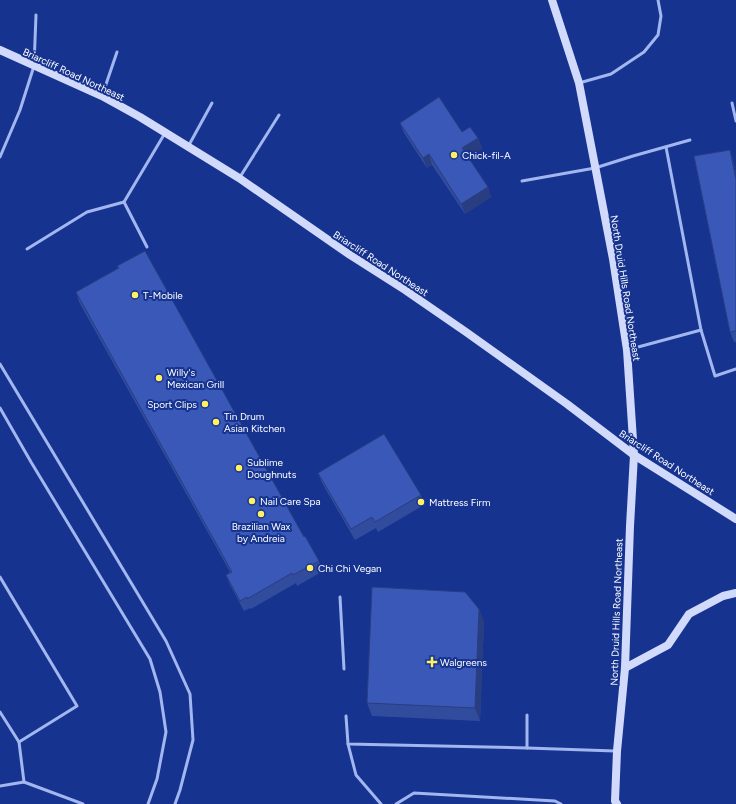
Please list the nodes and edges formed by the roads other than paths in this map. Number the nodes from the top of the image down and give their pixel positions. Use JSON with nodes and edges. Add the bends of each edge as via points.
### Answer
{"nodes":[{"id":1,"x":552,"y":0,"type":"edge"},
{"id":2,"x":658,"y":0,"type":"edge"},
{"id":3,"x":36,"y":15,"type":"dead end"},
{"id":4,"x":0,"y":50,"type":"edge"},
{"id":5,"x":117,"y":52,"type":"dead end"},
{"id":6,"x":34,"y":66,"type":"junction"},
{"id":7,"x":579,"y":83,"type":"junction"},
{"id":8,"x":102,"y":96,"type":"junction"},
{"id":9,"x":212,"y":103,"type":"dead end"},
{"id":10,"x":732,"y":103,"type":"dead end"},
{"id":11,"x":279,"y":115,"type":"dead end"},
{"id":12,"x":736,"y":121,"type":"edge"},
{"id":13,"x":165,"y":133,"type":"junction"},
{"id":14,"x":690,"y":140,"type":"dead end"},
{"id":15,"x":189,"y":147,"type":"junction"},
{"id":16,"x":666,"y":147,"type":"junction"},
{"id":17,"x":0,"y":157,"type":"edge"},
{"id":18,"x":596,"y":168,"type":"junction"},
{"id":19,"x":239,"y":178,"type":"junction"},
{"id":20,"x":522,"y":181,"type":"dead end"},
{"id":21,"x":124,"y":202,"type":"junction"},
{"id":22,"x":147,"y":247,"type":"dead end"},
{"id":23,"x":27,"y":249,"type":"dead end"},
{"id":24,"x":701,"y":330,"type":"junction"},
{"id":25,"x":627,"y":350,"type":"junction"},
{"id":26,"x":0,"y":364,"type":"edge"},
{"id":27,"x":736,"y":369,"type":"edge"},
{"id":28,"x":0,"y":408,"type":"edge"},
{"id":29,"x":634,"y":455,"type":"junction"},
{"id":30,"x":736,"y":519,"type":"edge"},
{"id":31,"x":0,"y":577,"type":"edge"},
{"id":32,"x":736,"y":593,"type":"edge"},
{"id":33,"x":340,"y":597,"type":"dead end"},
{"id":34,"x":625,"y":668,"type":"junction"},
{"id":35,"x":344,"y":669,"type":"dead end"},
{"id":36,"x":0,"y":712,"type":"edge"},
{"id":37,"x":527,"y":714,"type":"dead end"},
{"id":38,"x":346,"y":716,"type":"dead end"},
{"id":39,"x":19,"y":742,"type":"junction"},
{"id":40,"x":348,"y":744,"type":"junction"},
{"id":41,"x":527,"y":748,"type":"junction"},
{"id":42,"x":617,"y":751,"type":"junction"},
{"id":43,"x":24,"y":782,"type":"junction"},
{"id":44,"x":0,"y":786,"type":"edge"},
{"id":45,"x":554,"y":802,"type":"edge"},
{"id":46,"x":614,"y":803,"type":"edge"},
{"id":47,"x":83,"y":804,"type":"edge"},
{"id":48,"x":148,"y":804,"type":"edge"},
{"id":49,"x":175,"y":804,"type":"edge"},
{"id":50,"x":381,"y":804,"type":"edge"},
{"id":51,"x":396,"y":804,"type":"edge"},
{"id":52,"x":561,"y":804,"type":"edge"}],
"edges":[{"from":1,"to":7,"type":"main road","name":"North Druid Hills Road Northeast"},
{"from":2,"to":7,"type":"lane","via":[[661,16],[658,35],[644,52],[611,74]]},
{"from":3,"to":6,"type":"lane"},
{"from":4,"to":6,"type":"main road","name":"Briarcliff Road Northeast"},
{"from":5,"to":8,"type":"lane"},
{"from":6,"to":8,"type":"main road","name":"Briarcliff Road Northeast"},
{"from":6,"to":17,"type":"lane","via":[[20,110]]},
{"from":7,"to":18,"type":"main road","name":"North Druid Hills Road Northeast"},
{"from":8,"to":13,"type":"main road","name":"Briarcliff Road Northeast"},
{"from":9,"to":15,"type":"lane"},
{"from":10,"to":12,"type":"lane"},
{"from":11,"to":19,"type":"lane"},
{"from":13,"to":15,"type":"main road","name":"Briarcliff Road Northeast"},
{"from":13,"to":21,"type":"lane"},
{"from":14,"to":16,"type":"lane"},
{"from":15,"to":19,"type":"main road","name":"Briarcliff Road Northeast"},
{"from":16,"to":18,"type":"lane"},
{"from":16,"to":24,"type":"lane"},
{"from":18,"to":20,"type":"lane"},
{"from":18,"to":25,"type":"main road","name":"North Druid Hills Road Northeast"},
{"from":19,"to":29,"type":"main road","name":"Briarcliff Road Northeast","via":[[466,332]]},
{"from":21,"to":22,"type":"lane"},
{"from":21,"to":23,"type":"lane","via":[[87,212]]},
{"from":24,"to":25,"type":"lane"},
{"from":24,"to":27,"type":"lane","via":[[715,376]]},
{"from":25,"to":29,"type":"main road","name":"North Druid Hills Road Northeast"},
{"from":26,"to":49,"type":"lane","via":[[166,641],[190,694],[193,740]]},
{"from":28,"to":48,"type":"lane","via":[[150,660],[160,692],[166,732],[157,779]]},
{"from":29,"to":30,"type":"main road","name":"Briarcliff Road Northeast"},
{"from":29,"to":34,"type":"main road","name":"North Druid Hills Road Northeast"},
{"from":31,"to":39,"type":"lane","via":[[77,706]]},
{"from":32,"to":34,"type":"main road","via":[[723,596],[689,614],[668,645]]},
{"from":33,"to":35,"type":"lane"},
{"from":34,"to":42,"type":"main road","name":"North Druid Hills Road Northeast"},
{"from":36,"to":39,"type":"lane"},
{"from":37,"to":41,"type":"lane"},
{"from":38,"to":40,"type":"lane"},
{"from":39,"to":43,"type":"lane"},
{"from":40,"to":41,"type":"lane"},
{"from":40,"to":50,"type":"lane","via":[[356,775]]},
{"from":41,"to":42,"type":"lane"},
{"from":42,"to":46,"type":"main road","name":"North Druid Hills Road Northeast"},
{"from":43,"to":44,"type":"lane"},
{"from":43,"to":47,"type":"lane"},
{"from":45,"to":51,"type":"lane","via":[[414,793]]},
{"from":45,"to":52,"type":"lane"}]}
